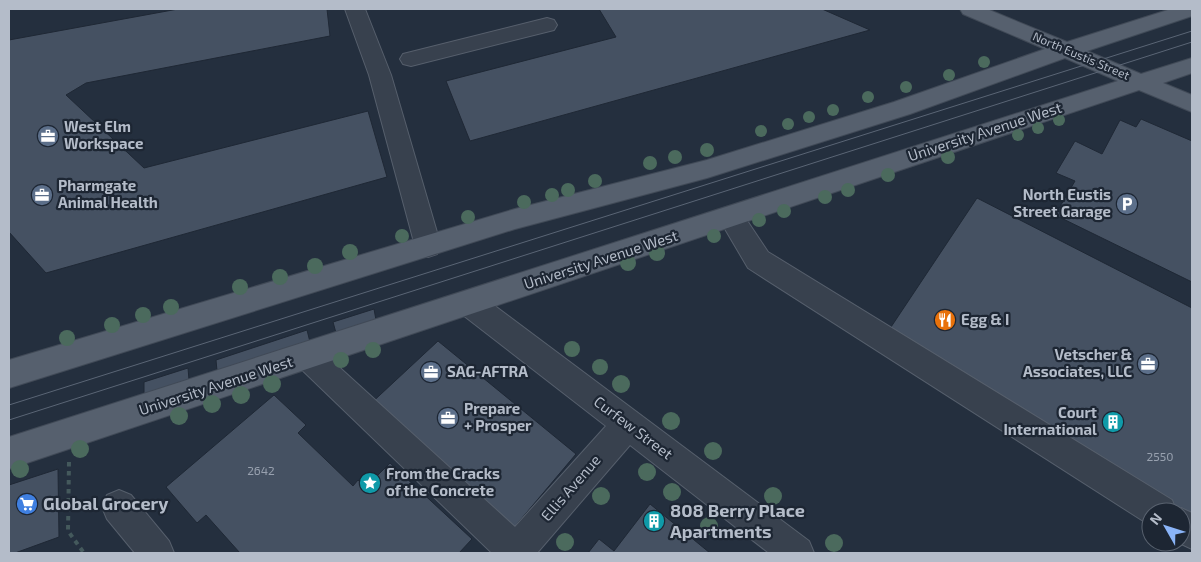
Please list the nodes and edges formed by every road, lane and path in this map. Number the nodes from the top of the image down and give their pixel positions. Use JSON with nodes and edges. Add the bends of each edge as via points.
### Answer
{"nodes":[{"id":1,"x":355,"y":9,"type":"edge"},
{"id":2,"x":970,"y":9,"type":"edge"},
{"id":3,"x":1192,"y":9,"type":"edge"},
{"id":4,"x":547,"y":25,"type":"dead end"},
{"id":5,"x":1068,"y":49,"type":"junction"},
{"id":6,"x":411,"y":59,"type":"dead end"},
{"id":7,"x":1192,"y":64,"type":"edge"},
{"id":8,"x":1139,"y":81,"type":"junction"},
{"id":9,"x":1192,"y":104,"type":"edge"},
{"id":10,"x":731,"y":217,"type":"junction"},
{"id":11,"x":428,"y":246,"type":"junction"},
{"id":12,"x":469,"y":303,"type":"junction"},
{"id":13,"x":307,"y":356,"type":"junction"},
{"id":14,"x":9,"y":374,"type":"edge"},
{"id":15,"x":628,"y":424,"type":"junction"},
{"id":16,"x":9,"y":454,"type":"edge"},
{"id":17,"x":69,"y":459,"type":"dead end"},
{"id":18,"x":1144,"y":502,"type":"edge"},
{"id":19,"x":120,"y":507,"type":"dead end"},
{"id":20,"x":84,"y":553,"type":"edge"},
{"id":21,"x":157,"y":553,"type":"edge"},
{"id":22,"x":515,"y":553,"type":"edge"},
{"id":23,"x":796,"y":553,"type":"edge"}],
"edges":[{"from":1,"to":11,"type":"street","via":[[380,75]]},
{"from":2,"to":5,"type":"main road","name":"North Eustis Street"},
{"from":3,"to":5,"type":"main road"},
{"from":4,"to":6,"type":"street"},
{"from":5,"to":8,"type":"main road","name":"North Eustis Street"},
{"from":5,"to":11,"type":"main road","via":[[902,108],[707,169],[515,219]]},
{"from":7,"to":8,"type":"main road","name":"University Avenue West"},
{"from":8,"to":9,"type":"main road","name":"North Eustis Street"},
{"from":8,"to":10,"type":"main road","name":"University Avenue West"},
{"from":10,"to":12,"type":"main road","name":"University Avenue West"},
{"from":10,"to":18,"type":"street","via":[[758,260]]},
{"from":11,"to":14,"type":"main road"},
{"from":12,"to":13,"type":"main road","name":"University Avenue West"},
{"from":12,"to":15,"type":"street","name":"Curfew Street"},
{"from":13,"to":16,"type":"main road","name":"University Avenue West"},
{"from":13,"to":22,"type":"street"},
{"from":15,"to":22,"type":"street","name":"Ellis Avenue"},
{"from":15,"to":23,"type":"street","name":"Curfew Street"},
{"from":17,"to":20,"type":"path","via":[[68,531]]},
{"from":19,"to":21,"type":"street"}]}
